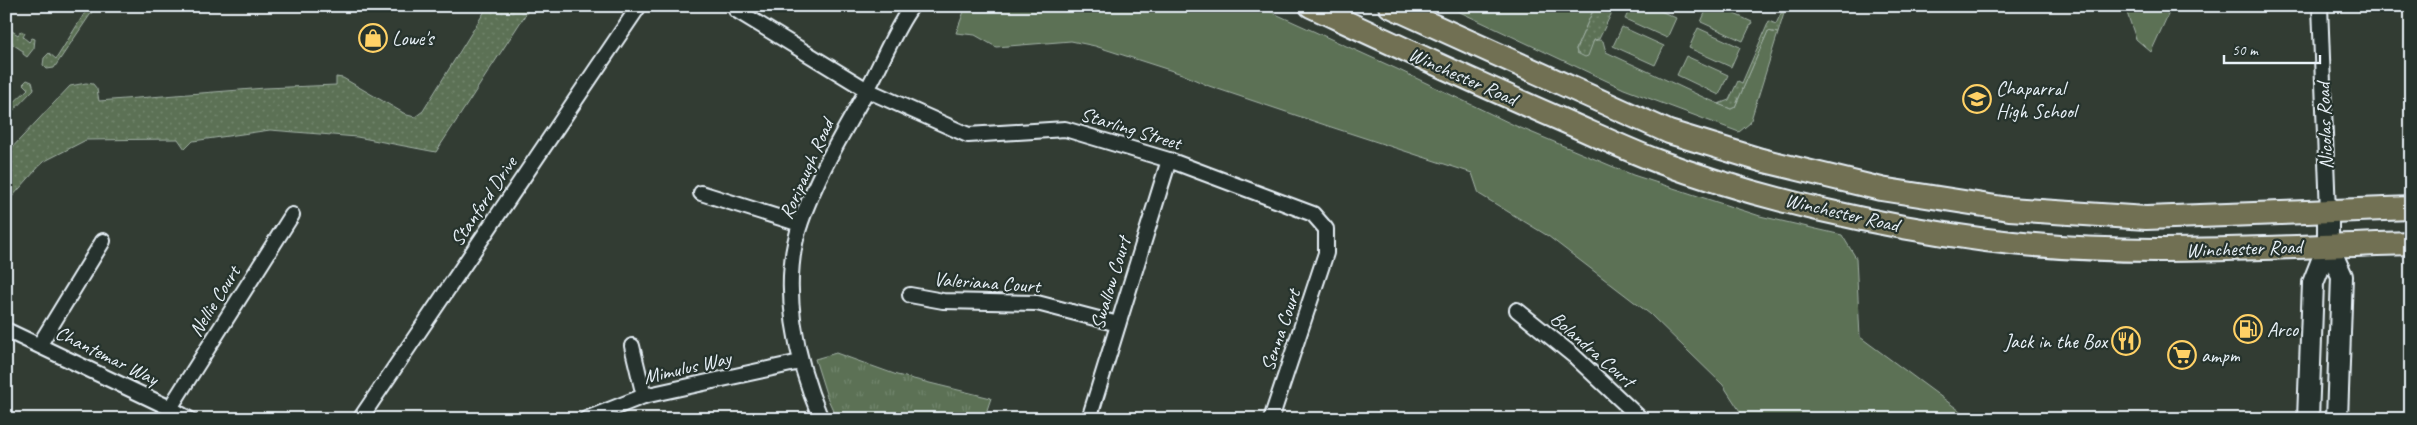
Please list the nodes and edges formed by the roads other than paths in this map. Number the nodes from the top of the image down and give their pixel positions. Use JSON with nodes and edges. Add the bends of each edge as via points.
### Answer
{"nodes":[{"id":1,"x":638,"y":6,"type":"edge"},
{"id":2,"x":912,"y":6,"type":"edge"},
{"id":3,"x":1311,"y":6,"type":"edge"},
{"id":4,"x":1390,"y":6,"type":"edge"},
{"id":5,"x":2320,"y":6,"type":"edge"},
{"id":6,"x":736,"y":10,"type":"dead end"},
{"id":7,"x":867,"y":90,"type":"junction"},
{"id":8,"x":1169,"y":160,"type":"junction"},
{"id":9,"x":701,"y":193,"type":"dead end"},
{"id":10,"x":2411,"y":208,"type":"edge"},
{"id":11,"x":2328,"y":212,"type":"junction"},
{"id":12,"x":292,"y":216,"type":"dead end"},
{"id":13,"x":800,"y":224,"type":"junction"},
{"id":14,"x":103,"y":241,"type":"dead end"},
{"id":15,"x":2411,"y":243,"type":"edge"},
{"id":16,"x":2328,"y":245,"type":"junction"},
{"id":17,"x":1326,"y":253,"type":"joint"},
{"id":18,"x":910,"y":295,"type":"dead end"},
{"id":19,"x":1517,"y":310,"type":"dead end"},
{"id":20,"x":1118,"y":324,"type":"junction"},
{"id":21,"x":6,"y":330,"type":"edge"},
{"id":22,"x":40,"y":344,"type":"junction"},
{"id":23,"x":632,"y":346,"type":"dead end"},
{"id":24,"x":800,"y":362,"type":"junction"},
{"id":25,"x":644,"y":396,"type":"junction"},
{"id":26,"x":170,"y":408,"type":"junction"},
{"id":27,"x":189,"y":419,"type":"edge"},
{"id":28,"x":360,"y":419,"type":"edge"},
{"id":29,"x":586,"y":419,"type":"edge"},
{"id":30,"x":821,"y":419,"type":"edge"},
{"id":31,"x":1089,"y":419,"type":"edge"},
{"id":32,"x":1271,"y":419,"type":"edge"},
{"id":33,"x":1641,"y":419,"type":"edge"},
{"id":34,"x":2308,"y":419,"type":"edge"},
{"id":35,"x":2337,"y":419,"type":"edge"}],
"edges":[{"from":1,"to":28,"type":"street","name":"Stanford Drive"},
{"from":2,"to":7,"type":"street","name":"Roripaugh Road"},
{"from":3,"to":16,"type":"main road","name":"Winchester Road","via":[[1657,161],[1754,191],[1876,222],[1986,240],[2048,246],[2148,250]]},
{"from":4,"to":11,"type":"main road","name":"Winchester Road","via":[[1669,132],[1761,160],[1881,189],[2009,209],[2146,218]]},
{"from":5,"to":11,"type":"street","name":"Nicolas Road"},
{"from":6,"to":7,"type":"street","name":"Starling Street"},
{"from":7,"to":8,"type":"street","name":"Starling Street","via":[[968,135],[1065,128]]},
{"from":7,"to":13,"type":"street","name":"Roripaugh Road","via":[[829,156]]},
{"from":8,"to":17,"type":"street","name":"Starling Street","via":[[1313,214],[1326,229]]},
{"from":8,"to":20,"type":"street","name":"Swallow Court"},
{"from":9,"to":13,"type":"street"},
{"from":10,"to":11,"type":"main road","name":"Winchester Road"},
{"from":11,"to":16,"type":"main road","name":"Nicolas Road"},
{"from":12,"to":26,"type":"street","name":"Nellie Court"},
{"from":13,"to":24,"type":"street","name":"Roripaugh Road","via":[[793,259],[791,295]]},
{"from":14,"to":22,"type":"street"},
{"from":15,"to":16,"type":"main road","name":"Winchester Road"},
{"from":16,"to":34,"type":"main road","name":"Nicolas Road","via":[[2312,283]]},
{"from":16,"to":35,"type":"main road","name":"Nicolas Road","via":[[2342,276]]},
{"from":17,"to":32,"type":"street","name":"Senna Court"},
{"from":18,"to":20,"type":"street","name":"Valeriana Court","via":[[943,301],[1036,303]]},
{"from":19,"to":33,"type":"street","name":"Bolandra Court","via":[[1574,356]]},
{"from":20,"to":31,"type":"street","name":"Swallow Court"},
{"from":21,"to":22,"type":"street","name":"Chantemar Way"},
{"from":22,"to":26,"type":"street","name":"Chantemar Way"},
{"from":23,"to":25,"type":"street"},
{"from":24,"to":25,"type":"street","name":"Mimulus Way"},
{"from":24,"to":30,"type":"street","name":"Roripaugh Road"},
{"from":25,"to":29,"type":"street","name":"Mimulus Way"},
{"from":26,"to":27,"type":"street","name":"Chantemar Way"}]}
